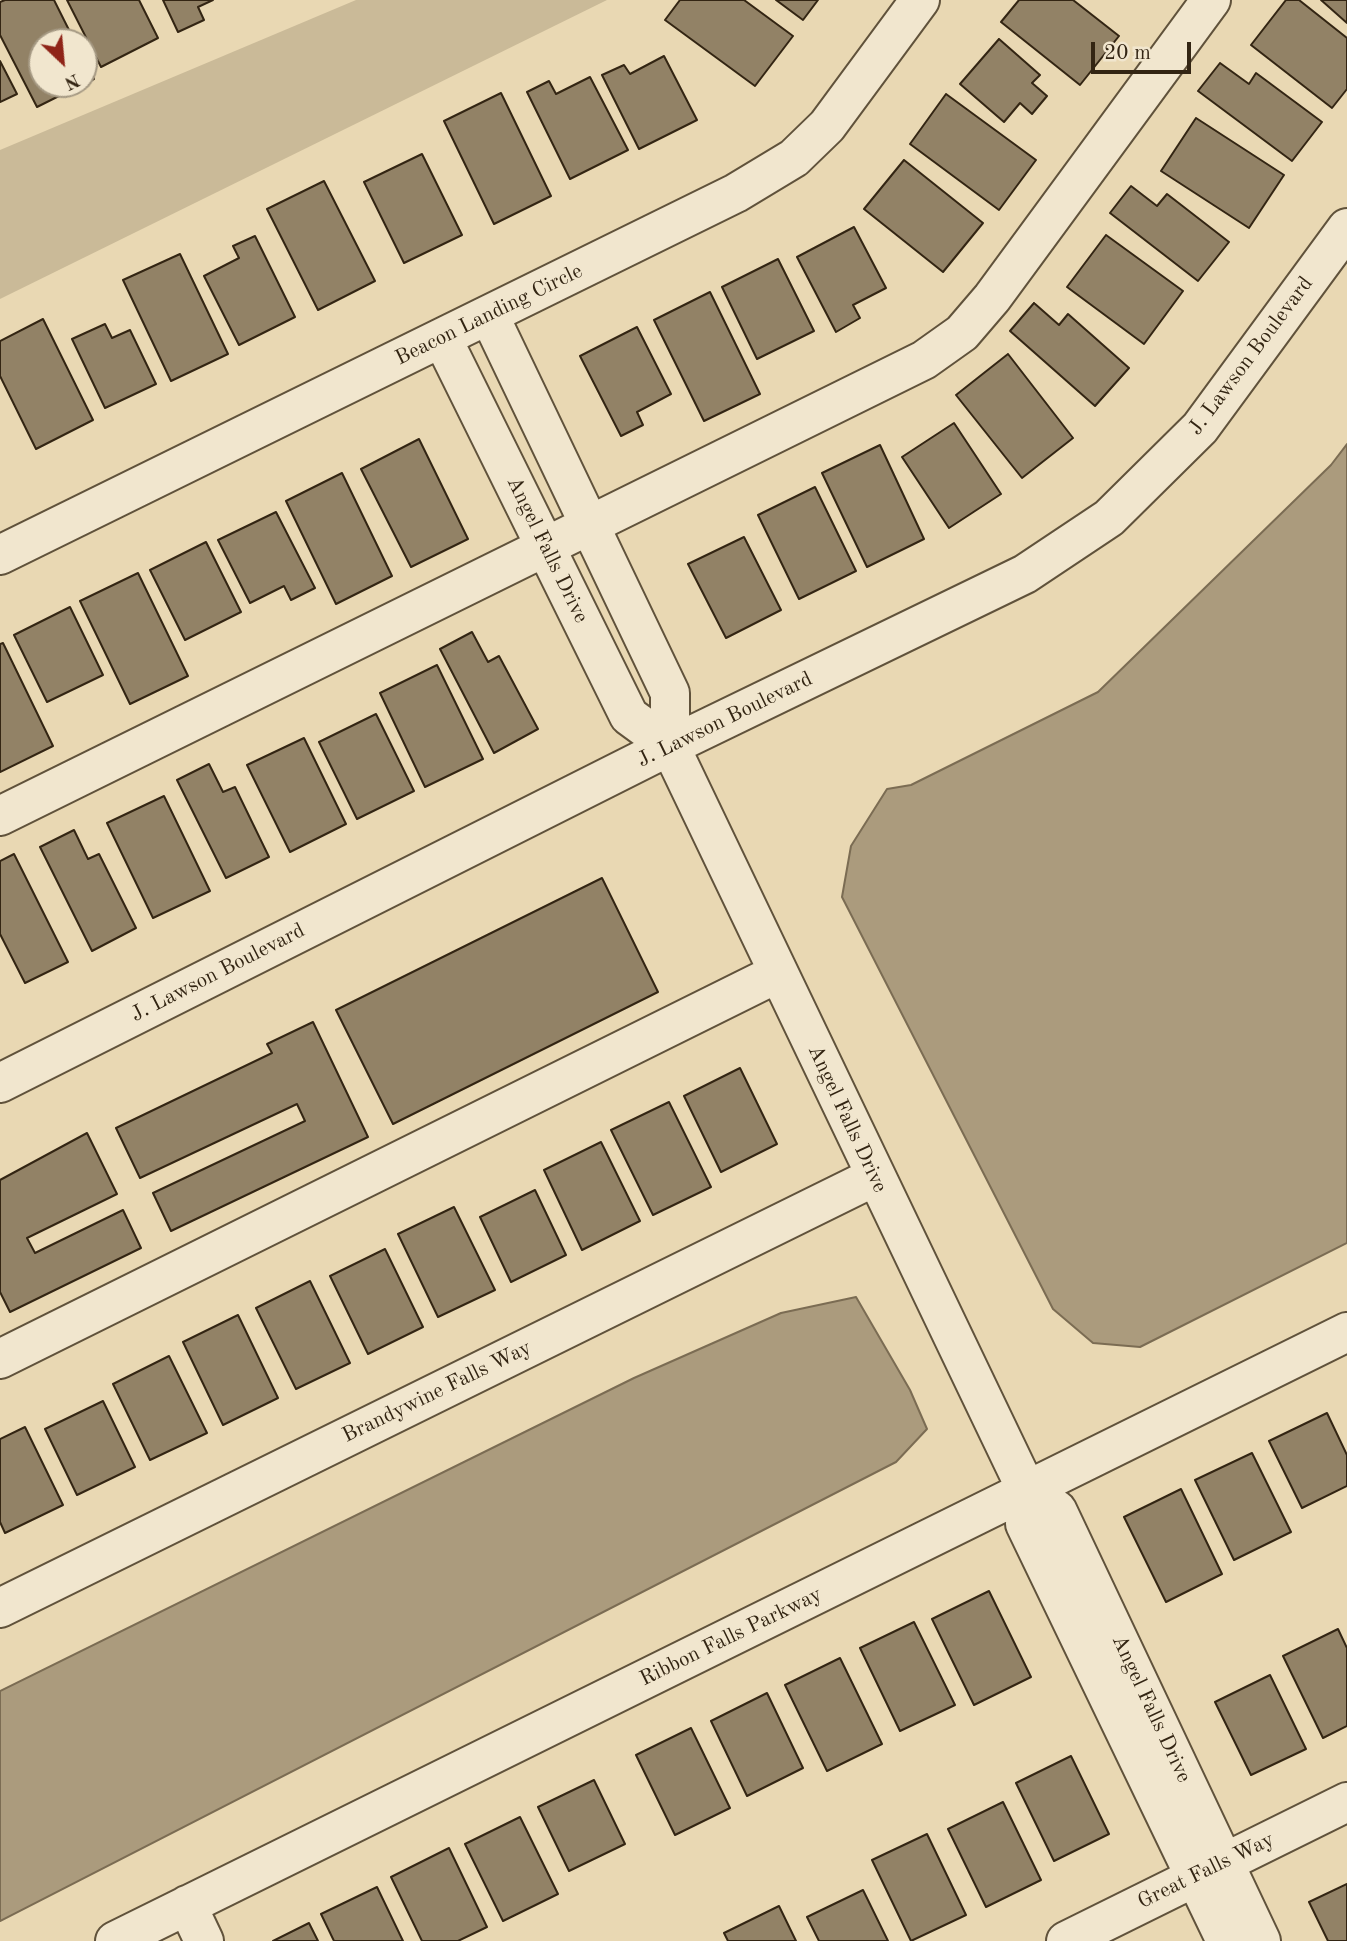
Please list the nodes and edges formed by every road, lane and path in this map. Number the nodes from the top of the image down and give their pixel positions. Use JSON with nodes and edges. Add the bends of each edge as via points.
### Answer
{"nodes":[{"id":1,"x":920,"y":0,"type":"edge"},
{"id":2,"x":1211,"y":0,"type":"edge"},
{"id":3,"x":1347,"y":228,"type":"edge"},
{"id":4,"x":489,"y":315,"type":"junction"},
{"id":5,"x":442,"y":338,"type":"junction"},
{"id":6,"x":589,"y":526,"type":"junction"},
{"id":7,"x":546,"y":547,"type":"junction"},
{"id":8,"x":0,"y":555,"type":"edge"},
{"id":9,"x":670,"y":746,"type":"junction"},
{"id":10,"x":0,"y":816,"type":"edge"},
{"id":11,"x":778,"y":973,"type":"junction"},
{"id":12,"x":0,"y":1083,"type":"edge"},
{"id":13,"x":874,"y":1177,"type":"junction"},
{"id":14,"x":1347,"y":1332,"type":"edge"},
{"id":15,"x":0,"y":1359,"type":"edge"},
{"id":16,"x":1027,"y":1491,"type":"junction"},
{"id":17,"x":0,"y":1608,"type":"edge"},
{"id":18,"x":1347,"y":1802,"type":"edge"},
{"id":19,"x":1209,"y":1869,"type":"junction"},
{"id":20,"x":187,"y":1905,"type":"junction"},
{"id":21,"x":115,"y":1941,"type":"edge"},
{"id":22,"x":204,"y":1941,"type":"edge"},
{"id":23,"x":1066,"y":1941,"type":"edge"},
{"id":24,"x":1226,"y":1941,"type":"edge"},
{"id":25,"x":1261,"y":1941,"type":"edge"}],
"edges":[{"from":1,"to":4,"type":"street","name":"Beacon Landing Circle","via":[[827,126],[794,158],[736,193]]},
{"from":2,"to":6,"type":"street","via":[[962,333],[924,360]]},
{"from":3,"to":9,"type":"street","name":"J. Lawson Boulevard","via":[[1200,428],[1109,518],[1025,574]]},
{"from":4,"to":5,"type":"street","name":"Beacon Landing Circle"},
{"from":4,"to":6,"type":"street","name":"Angel Falls Drive"},
{"from":5,"to":7,"type":"street","name":"Angel Falls Drive"},
{"from":5,"to":8,"type":"street","name":"Beacon Landing Circle"},
{"from":6,"to":7,"type":"street"},
{"from":6,"to":9,"type":"street","name":"Angel Falls Drive","via":[[670,693]]},
{"from":7,"to":9,"type":"street","name":"Angel Falls Drive","via":[[629,716]]},
{"from":7,"to":10,"type":"street"},
{"from":9,"to":11,"type":"street","name":"Angel Falls Drive"},
{"from":9,"to":12,"type":"street","name":"J. Lawson Boulevard"},
{"from":11,"to":13,"type":"street","name":"Angel Falls Drive"},
{"from":11,"to":15,"type":"street"},
{"from":13,"to":16,"type":"street","name":"Angel Falls Drive"},
{"from":13,"to":17,"type":"street","name":"Brandywine Falls Way"},
{"from":14,"to":16,"type":"street","name":"Ribbon Falls Parkway"},
{"from":16,"to":19,"type":"street","name":"Angel Falls Drive","via":[[1025,1524]]},
{"from":16,"to":20,"type":"street","name":"Ribbon Falls Parkway"},
{"from":18,"to":19,"type":"street","name":"Great Falls Way"},
{"from":19,"to":23,"type":"street","name":"Great Falls Way"},
{"from":19,"to":24,"type":"street","name":"Angel Falls Drive"},
{"from":19,"to":25,"type":"street","name":"Angel Falls Drive"},
{"from":20,"to":21,"type":"street","name":"Ribbon Falls Parkway"},
{"from":20,"to":22,"type":"street"}]}
